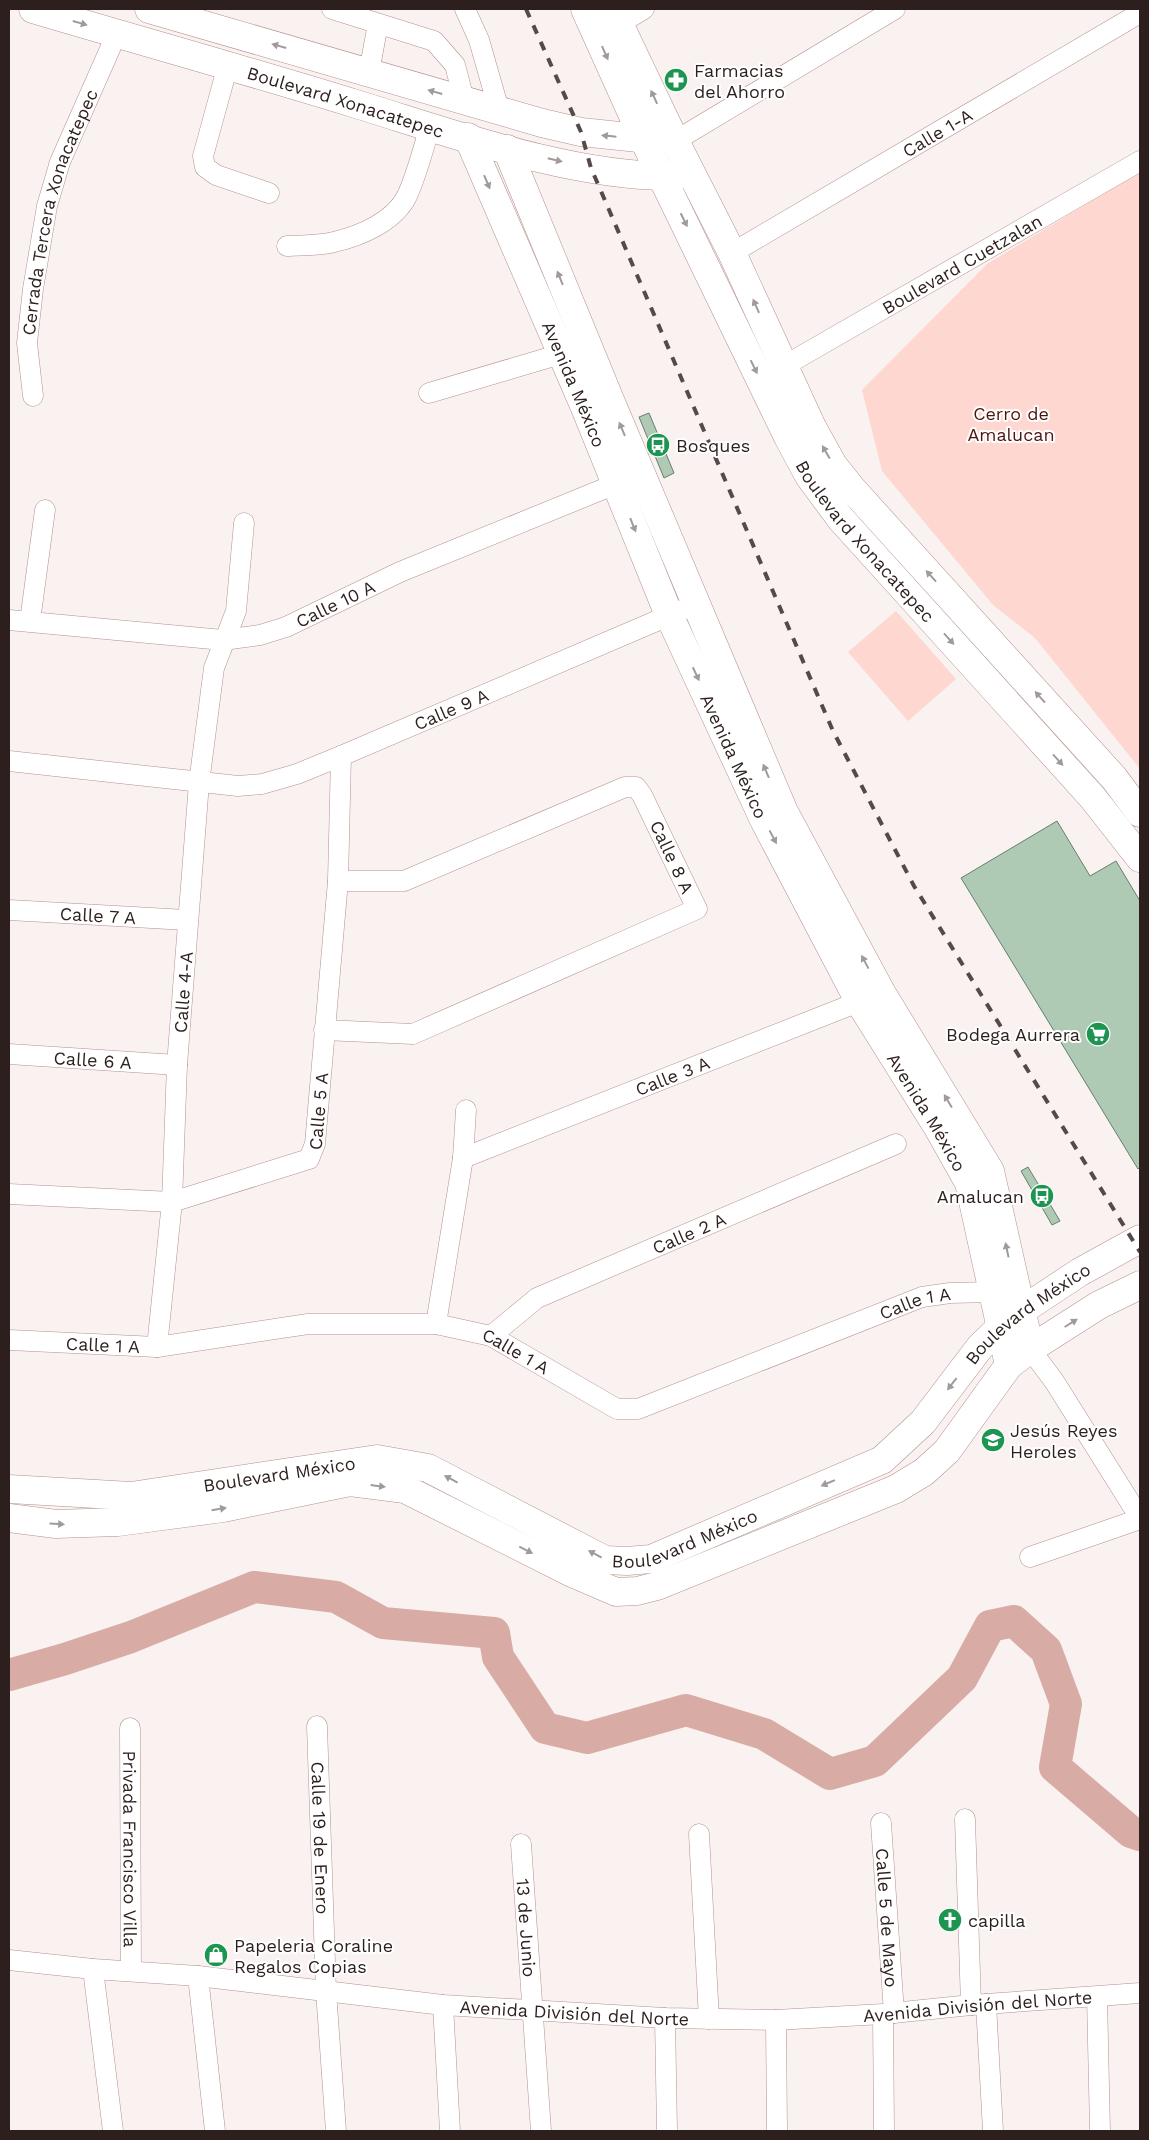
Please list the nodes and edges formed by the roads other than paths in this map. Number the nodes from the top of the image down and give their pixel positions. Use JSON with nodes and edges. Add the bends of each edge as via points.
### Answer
{"nodes":[{"id":1,"x":33,"y":9,"type":"edge"},
{"id":2,"x":149,"y":9,"type":"edge"},
{"id":3,"x":332,"y":9,"type":"edge"},
{"id":4,"x":465,"y":9,"type":"edge"},
{"id":5,"x":585,"y":9,"type":"edge"},
{"id":6,"x":644,"y":9,"type":"edge"},
{"id":7,"x":895,"y":9,"type":"edge"},
{"id":8,"x":1140,"y":13,"type":"edge"},
{"id":9,"x":192,"y":15,"type":"edge"},
{"id":10,"x":616,"y":16,"type":"edge"},
{"id":11,"x":378,"y":24,"type":"junction"},
{"id":12,"x":117,"y":34,"type":"junction"},
{"id":13,"x":228,"y":65,"type":"junction"},
{"id":14,"x":369,"y":72,"type":"junction"},
{"id":15,"x":464,"y":100,"type":"junction"},
{"id":16,"x":499,"y":110,"type":"junction"},
{"id":17,"x":430,"y":126,"type":"junction"},
{"id":18,"x":468,"y":137,"type":"junction"},
{"id":19,"x":644,"y":140,"type":"junction"},
{"id":20,"x":675,"y":141,"type":"junction"},
{"id":21,"x":507,"y":148,"type":"junction"},
{"id":22,"x":1140,"y":161,"type":"edge"},
{"id":23,"x":662,"y":176,"type":"junction"},
{"id":24,"x":692,"y":176,"type":"junction"},
{"id":25,"x":269,"y":193,"type":"dead end"},
{"id":26,"x":287,"y":246,"type":"dead end"},
{"id":27,"x":732,"y":253,"type":"junction"},
{"id":28,"x":561,"y":354,"type":"junction"},
{"id":29,"x":784,"y":366,"type":"junction"},
{"id":30,"x":429,"y":393,"type":"dead end"},
{"id":31,"x":33,"y":396,"type":"dead end"},
{"id":32,"x":629,"y":479,"type":"junction"},
{"id":33,"x":44,"y":510,"type":"dead end"},
{"id":34,"x":244,"y":523,"type":"dead end"},
{"id":35,"x":696,"y":605,"type":"junction"},
{"id":36,"x":669,"y":615,"type":"junction"},
{"id":37,"x":9,"y":620,"type":"edge"},
{"id":38,"x":30,"y":621,"type":"junction"},
{"id":39,"x":223,"y":640,"type":"junction"},
{"id":40,"x":341,"y":756,"type":"junction"},
{"id":41,"x":9,"y":761,"type":"edge"},
{"id":42,"x":199,"y":783,"type":"junction"},
{"id":43,"x":1140,"y":813,"type":"edge"},
{"id":44,"x":1140,"y":858,"type":"edge"},
{"id":45,"x":338,"y":881,"type":"junction"},
{"id":46,"x":9,"y":910,"type":"edge"},
{"id":47,"x":187,"y":920,"type":"junction"},
{"id":48,"x":871,"y":997,"type":"junction"},
{"id":49,"x":324,"y":1030,"type":"junction"},
{"id":50,"x":9,"y":1054,"type":"edge"},
{"id":51,"x":177,"y":1065,"type":"junction"},
{"id":52,"x":466,"y":1110,"type":"dead end"},
{"id":53,"x":896,"y":1144,"type":"dead end"},
{"id":54,"x":463,"y":1158,"type":"junction"},
{"id":55,"x":9,"y":1194,"type":"edge"},
{"id":56,"x":172,"y":1202,"type":"junction"},
{"id":57,"x":1140,"y":1238,"type":"edge"},
{"id":58,"x":1140,"y":1285,"type":"edge"},
{"id":59,"x":1009,"y":1297,"type":"junction"},
{"id":60,"x":436,"y":1324,"type":"junction"},
{"id":61,"x":1000,"y":1328,"type":"junction"},
{"id":62,"x":491,"y":1336,"type":"junction"},
{"id":63,"x":9,"y":1340,"type":"edge"},
{"id":64,"x":157,"y":1347,"type":"junction"},
{"id":65,"x":1020,"y":1357,"type":"junction"},
{"id":66,"x":9,"y":1489,"type":"edge"},
{"id":67,"x":9,"y":1518,"type":"edge"},
{"id":68,"x":1140,"y":1519,"type":"edge"},
{"id":69,"x":1030,"y":1556,"type":"dead end"},
{"id":70,"x":317,"y":1726,"type":"dead end"},
{"id":71,"x":130,"y":1728,"type":"dead end"},
{"id":72,"x":965,"y":1819,"type":"dead end"},
{"id":73,"x":881,"y":1823,"type":"dead end"},
{"id":74,"x":699,"y":1834,"type":"dead end"},
{"id":75,"x":521,"y":1844,"type":"dead end"},
{"id":76,"x":9,"y":1960,"type":"edge"},
{"id":77,"x":93,"y":1969,"type":"junction"},
{"id":78,"x":131,"y":1970,"type":"junction"},
{"id":79,"x":198,"y":1976,"type":"junction"},
{"id":80,"x":326,"y":1991,"type":"junction"},
{"id":81,"x":1140,"y":1993,"type":"edge"},
{"id":82,"x":1097,"y":1997,"type":"junction"},
{"id":83,"x":443,"y":2005,"type":"junction"},
{"id":84,"x":979,"y":2005,"type":"junction"},
{"id":85,"x":532,"y":2010,"type":"junction"},
{"id":86,"x":888,"y":2014,"type":"junction"},
{"id":87,"x":665,"y":2018,"type":"junction"},
{"id":88,"x":708,"y":2019,"type":"junction"},
{"id":89,"x":776,"y":2020,"type":"junction"},
{"id":90,"x":113,"y":2131,"type":"edge"},
{"id":91,"x":215,"y":2131,"type":"edge"},
{"id":92,"x":336,"y":2131,"type":"edge"},
{"id":93,"x":450,"y":2131,"type":"edge"},
{"id":94,"x":542,"y":2131,"type":"edge"},
{"id":95,"x":667,"y":2131,"type":"edge"},
{"id":96,"x":777,"y":2131,"type":"edge"},
{"id":97,"x":884,"y":2131,"type":"edge"},
{"id":98,"x":993,"y":2131,"type":"edge"},
{"id":99,"x":1100,"y":2131,"type":"edge"}],
"edges":[{"from":1,"to":12,"type":"street","name":"Boulevard Xonacatepec","one_way":true},
{"from":2,"to":9,"type":"street","name":"Boulevard Xonacatepec"},
{"from":3,"to":11,"type":"street"},
{"from":4,"to":16,"type":"street","via":[[479,40]]},
{"from":5,"to":19,"type":"street","one_way":true},
{"from":6,"to":10,"type":"street"},
{"from":7,"to":20,"type":"street"},
{"from":8,"to":27,"type":"street","name":"Calle 1-A"},
{"from":14,"to":9,"type":"street","name":"Boulevard Xonacatepec","one_way":true},
{"from":20,"to":10,"type":"street","one_way":true},
{"from":11,"to":14,"type":"street"},
{"from":11,"to":15,"type":"street","via":[[434,42],[456,64]]},
{"from":12,"to":13,"type":"street","name":"Boulevard Xonacatepec"},
{"from":12,"to":31,"type":"street","name":"Cerrada Tercera Xonacatepec","via":[[60,162],[47,206],[27,343]]},
{"from":13,"to":17,"type":"street","name":"Boulevard Xonacatepec"},
{"from":13,"to":25,"type":"street","via":[[203,156],[205,167],[216,175]]},
{"from":15,"to":14,"type":"street","name":"Boulevard Xonacatepec","one_way":true},
{"from":15,"to":16,"type":"street","name":"Boulevard Xonacatepec"},
{"from":19,"to":16,"type":"street","name":"Boulevard Xonacatepec","one_way":true,"via":[[581,132]]},
{"from":17,"to":18,"type":"street","name":"Boulevard Xonacatepec"},
{"from":17,"to":26,"type":"street","via":[[414,179],[395,214],[381,224],[333,243]]},
{"from":18,"to":21,"type":"street","name":"Boulevard Xonacatepec"},
{"from":18,"to":28,"type":"street","name":"Avenida México","one_way":true},
{"from":19,"to":20,"type":"street","name":"Boulevard Xonacatepec"},
{"from":19,"to":23,"type":"street"},
{"from":20,"to":24,"type":"street"},
{"from":21,"to":23,"type":"street","name":"Boulevard Xonacatepec","one_way":true,"via":[[591,168]]},
{"from":32,"to":21,"type":"street","name":"Avenida México","one_way":true},
{"from":22,"to":29,"type":"street","name":"Boulevard Cuetzalan"},
{"from":23,"to":24,"type":"street","name":"Boulevard Xonacatepec"},
{"from":23,"to":44,"type":"street","name":"Boulevard Xonacatepec","one_way":true,"via":[[810,476],[840,518],[1093,798]]},
{"from":24,"to":27,"type":"street","name":"Boulevard Xonacatepec"},
{"from":29,"to":27,"type":"street","name":"Boulevard Xonacatepec","one_way":true},
{"from":28,"to":30,"type":"street"},
{"from":28,"to":32,"type":"street","name":"Avenida México"},
{"from":43,"to":29,"type":"street","name":"Boulevard Xonacatepec","one_way":true,"via":[[1114,778],[853,490],[812,427]]},
{"from":32,"to":35,"type":"street","name":"Avenida México"},
{"from":32,"to":36,"type":"street","name":"Avenida México","one_way":true},
{"from":32,"to":39,"type":"street","name":"Calle 10 A","via":[[400,572],[286,626],[260,635]]},
{"from":33,"to":38,"type":"street"},
{"from":34,"to":39,"type":"street","name":"Calle 4-A","via":[[236,611]]},
{"from":35,"to":36,"type":"street","name":"Calle 9 A"},
{"from":48,"to":35,"type":"street","name":"Avenida México","one_way":true,"via":[[784,812]]},
{"from":36,"to":40,"type":"street","name":"Calle 9 A"},
{"from":36,"to":48,"type":"street","name":"Avenida México","one_way":true,"via":[[764,820]]},
{"from":37,"to":38,"type":"street","name":"Calle 10 A"},
{"from":38,"to":39,"type":"street","name":"Calle 10 A"},
{"from":39,"to":42,"type":"street","name":"Calle 4-A","via":[[214,668]]},
{"from":40,"to":42,"type":"street","name":"Calle 9 A","via":[[262,784]]},
{"from":40,"to":45,"type":"street","name":"Calle 5 A"},
{"from":41,"to":42,"type":"street","name":"Calle 9 A"},
{"from":42,"to":47,"type":"street","name":"Calle 4-A"},
{"from":45,"to":49,"type":"street","name":"Calle 5 A"},
{"from":45,"to":49,"type":"street","name":"Calle 8 A","via":[[404,881],[625,787],[636,787],[696,909],[413,1034]]},
{"from":46,"to":47,"type":"street","name":"Calle 7 A"},
{"from":47,"to":51,"type":"street","name":"Calle 4-A"},
{"from":48,"to":54,"type":"street","name":"Calle 3 A"},
{"from":48,"to":59,"type":"street","name":"Avenida México","via":[[969,1183]]},
{"from":49,"to":56,"type":"street","name":"Calle 5 A","via":[[315,1144],[309,1159]]},
{"from":50,"to":51,"type":"street","name":"Calle 6 A"},
{"from":51,"to":56,"type":"street","name":"Calle 4-A"},
{"from":52,"to":54,"type":"street"},
{"from":53,"to":62,"type":"street","name":"Calle 2 A","via":[[537,1298]]},
{"from":54,"to":60,"type":"street"},
{"from":55,"to":56,"type":"street","name":"Calle 5 A"},
{"from":56,"to":64,"type":"street","name":"Calle 4-A"},
{"from":57,"to":59,"type":"street","name":"Boulevard México","via":[[1080,1272]]},
{"from":65,"to":58,"type":"street","name":"Boulevard México","one_way":true,"via":[[1099,1305]]},
{"from":59,"to":61,"type":"street","name":"Avenida México"},
{"from":59,"to":62,"type":"street","name":"Calle 1 A","via":[[950,1292],[922,1297],[638,1409],[617,1408]]},
{"from":59,"to":65,"type":"street","name":"Avenida México"},
{"from":60,"to":62,"type":"street","name":"Calle 1 A"},
{"from":60,"to":64,"type":"street","name":"Calle 1 A","via":[[308,1324]]},
{"from":61,"to":65,"type":"street","name":"Avenida México"},
{"from":61,"to":66,"type":"street","name":"Boulevard México","one_way":true,"via":[[980,1347],[923,1422],[882,1460],[651,1559],[605,1560],[428,1468],[377,1459],[131,1496]]},
{"from":63,"to":64,"type":"street","name":"Calle 1 A"},
{"from":67,"to":65,"type":"street","name":"Boulevard México","one_way":true,"via":[[56,1524],[118,1522],[223,1508],[350,1482],[405,1489],[572,1573],[616,1592],[638,1590],[657,1586],[903,1485],[924,1472],[947,1451]]},
{"from":65,"to":68,"type":"street","via":[[1054,1381]]},
{"from":68,"to":69,"type":"street"},
{"from":70,"to":80,"type":"street","name":"Calle 19 de Enero"},
{"from":71,"to":78,"type":"street","name":"Privada Francisco Villa"},
{"from":72,"to":84,"type":"street"},
{"from":73,"to":86,"type":"street","name":"Calle 5 de Mayo"},
{"from":74,"to":88,"type":"street"},
{"from":75,"to":85,"type":"street","name":"13 de Junio"},
{"from":76,"to":77,"type":"street","name":"Avenida División del Norte"},
{"from":77,"to":78,"type":"street","name":"Avenida División del Norte"},
{"from":77,"to":90,"type":"street"},
{"from":78,"to":79,"type":"street","name":"Avenida División del Norte"},
{"from":79,"to":80,"type":"street","name":"Avenida División del Norte"},
{"from":79,"to":91,"type":"street"},
{"from":80,"to":83,"type":"street","name":"Avenida División del Norte"},
{"from":80,"to":92,"type":"street","name":"Calle 19 de Enero"},
{"from":81,"to":82,"type":"street","name":"Avenida División del Norte"},
{"from":82,"to":84,"type":"street","name":"Avenida División del Norte"},
{"from":82,"to":99,"type":"street"},
{"from":83,"to":85,"type":"street","name":"Avenida División del Norte"},
{"from":83,"to":93,"type":"street"},
{"from":84,"to":86,"type":"street","name":"Avenida División del Norte"},
{"from":84,"to":98,"type":"street"},
{"from":85,"to":87,"type":"street","name":"Avenida División del Norte"},
{"from":85,"to":94,"type":"street","name":"13 de Junio"},
{"from":86,"to":89,"type":"street","name":"Avenida División del Norte"},
{"from":86,"to":97,"type":"street","name":"Calle 5 de Mayo"},
{"from":87,"to":88,"type":"street","name":"Avenida División del Norte"},
{"from":87,"to":95,"type":"street"},
{"from":88,"to":89,"type":"street","name":"Avenida División del Norte"},
{"from":89,"to":96,"type":"street"}]}
